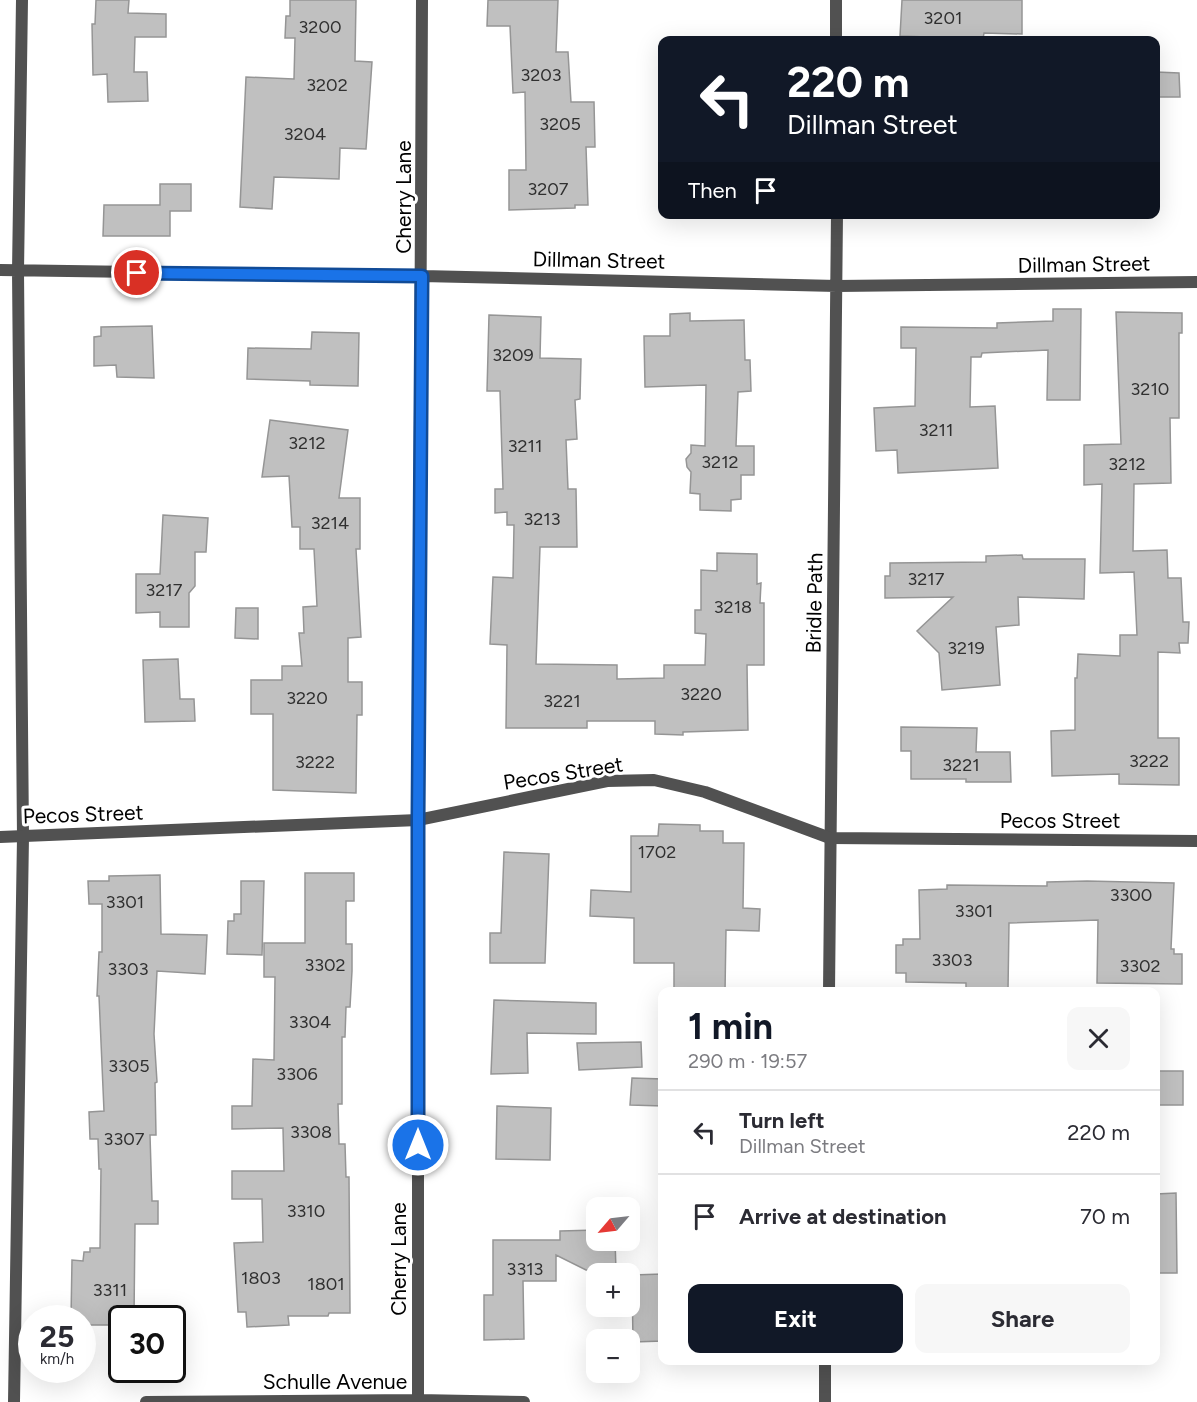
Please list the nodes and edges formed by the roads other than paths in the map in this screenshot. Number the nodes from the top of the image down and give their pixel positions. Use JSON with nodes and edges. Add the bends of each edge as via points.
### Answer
{"nodes":[{"id":1,"x":22,"y":0,"type":"edge"},
{"id":2,"x":423,"y":0,"type":"edge"},
{"id":3,"x":836,"y":0,"type":"edge"},
{"id":4,"x":836,"y":36,"type":"edge"},
{"id":5,"x":837,"y":219,"type":"edge"},
{"id":6,"x":0,"y":270,"type":"edge"},
{"id":7,"x":18,"y":271,"type":"junction"},
{"id":8,"x":422,"y":276,"type":"junction"},
{"id":9,"x":1197,"y":282,"type":"edge"},
{"id":10,"x":837,"y":286,"type":"junction"},
{"id":11,"x":418,"y":820,"type":"junction"},
{"id":12,"x":0,"y":837,"type":"edge"},
{"id":13,"x":23,"y":837,"type":"junction"},
{"id":14,"x":830,"y":838,"type":"junction"},
{"id":15,"x":1197,"y":841,"type":"edge"},
{"id":16,"x":829,"y":987,"type":"edge"},
{"id":17,"x":825,"y":1365,"type":"edge"},
{"id":18,"x":418,"y":1401,"type":"edge"},
{"id":19,"x":14,"y":1402,"type":"edge"},
{"id":20,"x":146,"y":1402,"type":"edge"},
{"id":21,"x":524,"y":1402,"type":"edge"},
{"id":22,"x":825,"y":1402,"type":"edge"}],
"edges":[{"from":1,"to":7,"type":"street"},
{"from":2,"to":8,"type":"street","name":"Cherry Lane"},
{"from":3,"to":4,"type":"street"},
{"from":5,"to":10,"type":"street","name":"Bridle Path"},
{"from":6,"to":7,"type":"street","name":"Dillman Street"},
{"from":7,"to":8,"type":"street","name":"Dillman Street"},
{"from":7,"to":13,"type":"street"},
{"from":8,"to":10,"type":"street","name":"Dillman Street"},
{"from":8,"to":11,"type":"street","name":"Cherry Lane"},
{"from":9,"to":10,"type":"street","name":"Dillman Street"},
{"from":10,"to":14,"type":"street","name":"Bridle Path"},
{"from":11,"to":13,"type":"street","name":"Pecos Street"},
{"from":11,"to":14,"type":"street","name":"Pecos Street","via":[[607,781],[654,780],[705,792]]},
{"from":11,"to":18,"type":"street","name":"Cherry Lane"},
{"from":12,"to":13,"type":"street","name":"Pecos Street"},
{"from":13,"to":19,"type":"street"},
{"from":14,"to":15,"type":"street","name":"Pecos Street"},
{"from":14,"to":16,"type":"street","name":"Bridle Path"},
{"from":17,"to":22,"type":"street"},
{"from":18,"to":20,"type":"street","name":"Schulle Avenue"},
{"from":18,"to":21,"type":"street","name":"Schulle Avenue"}]}
